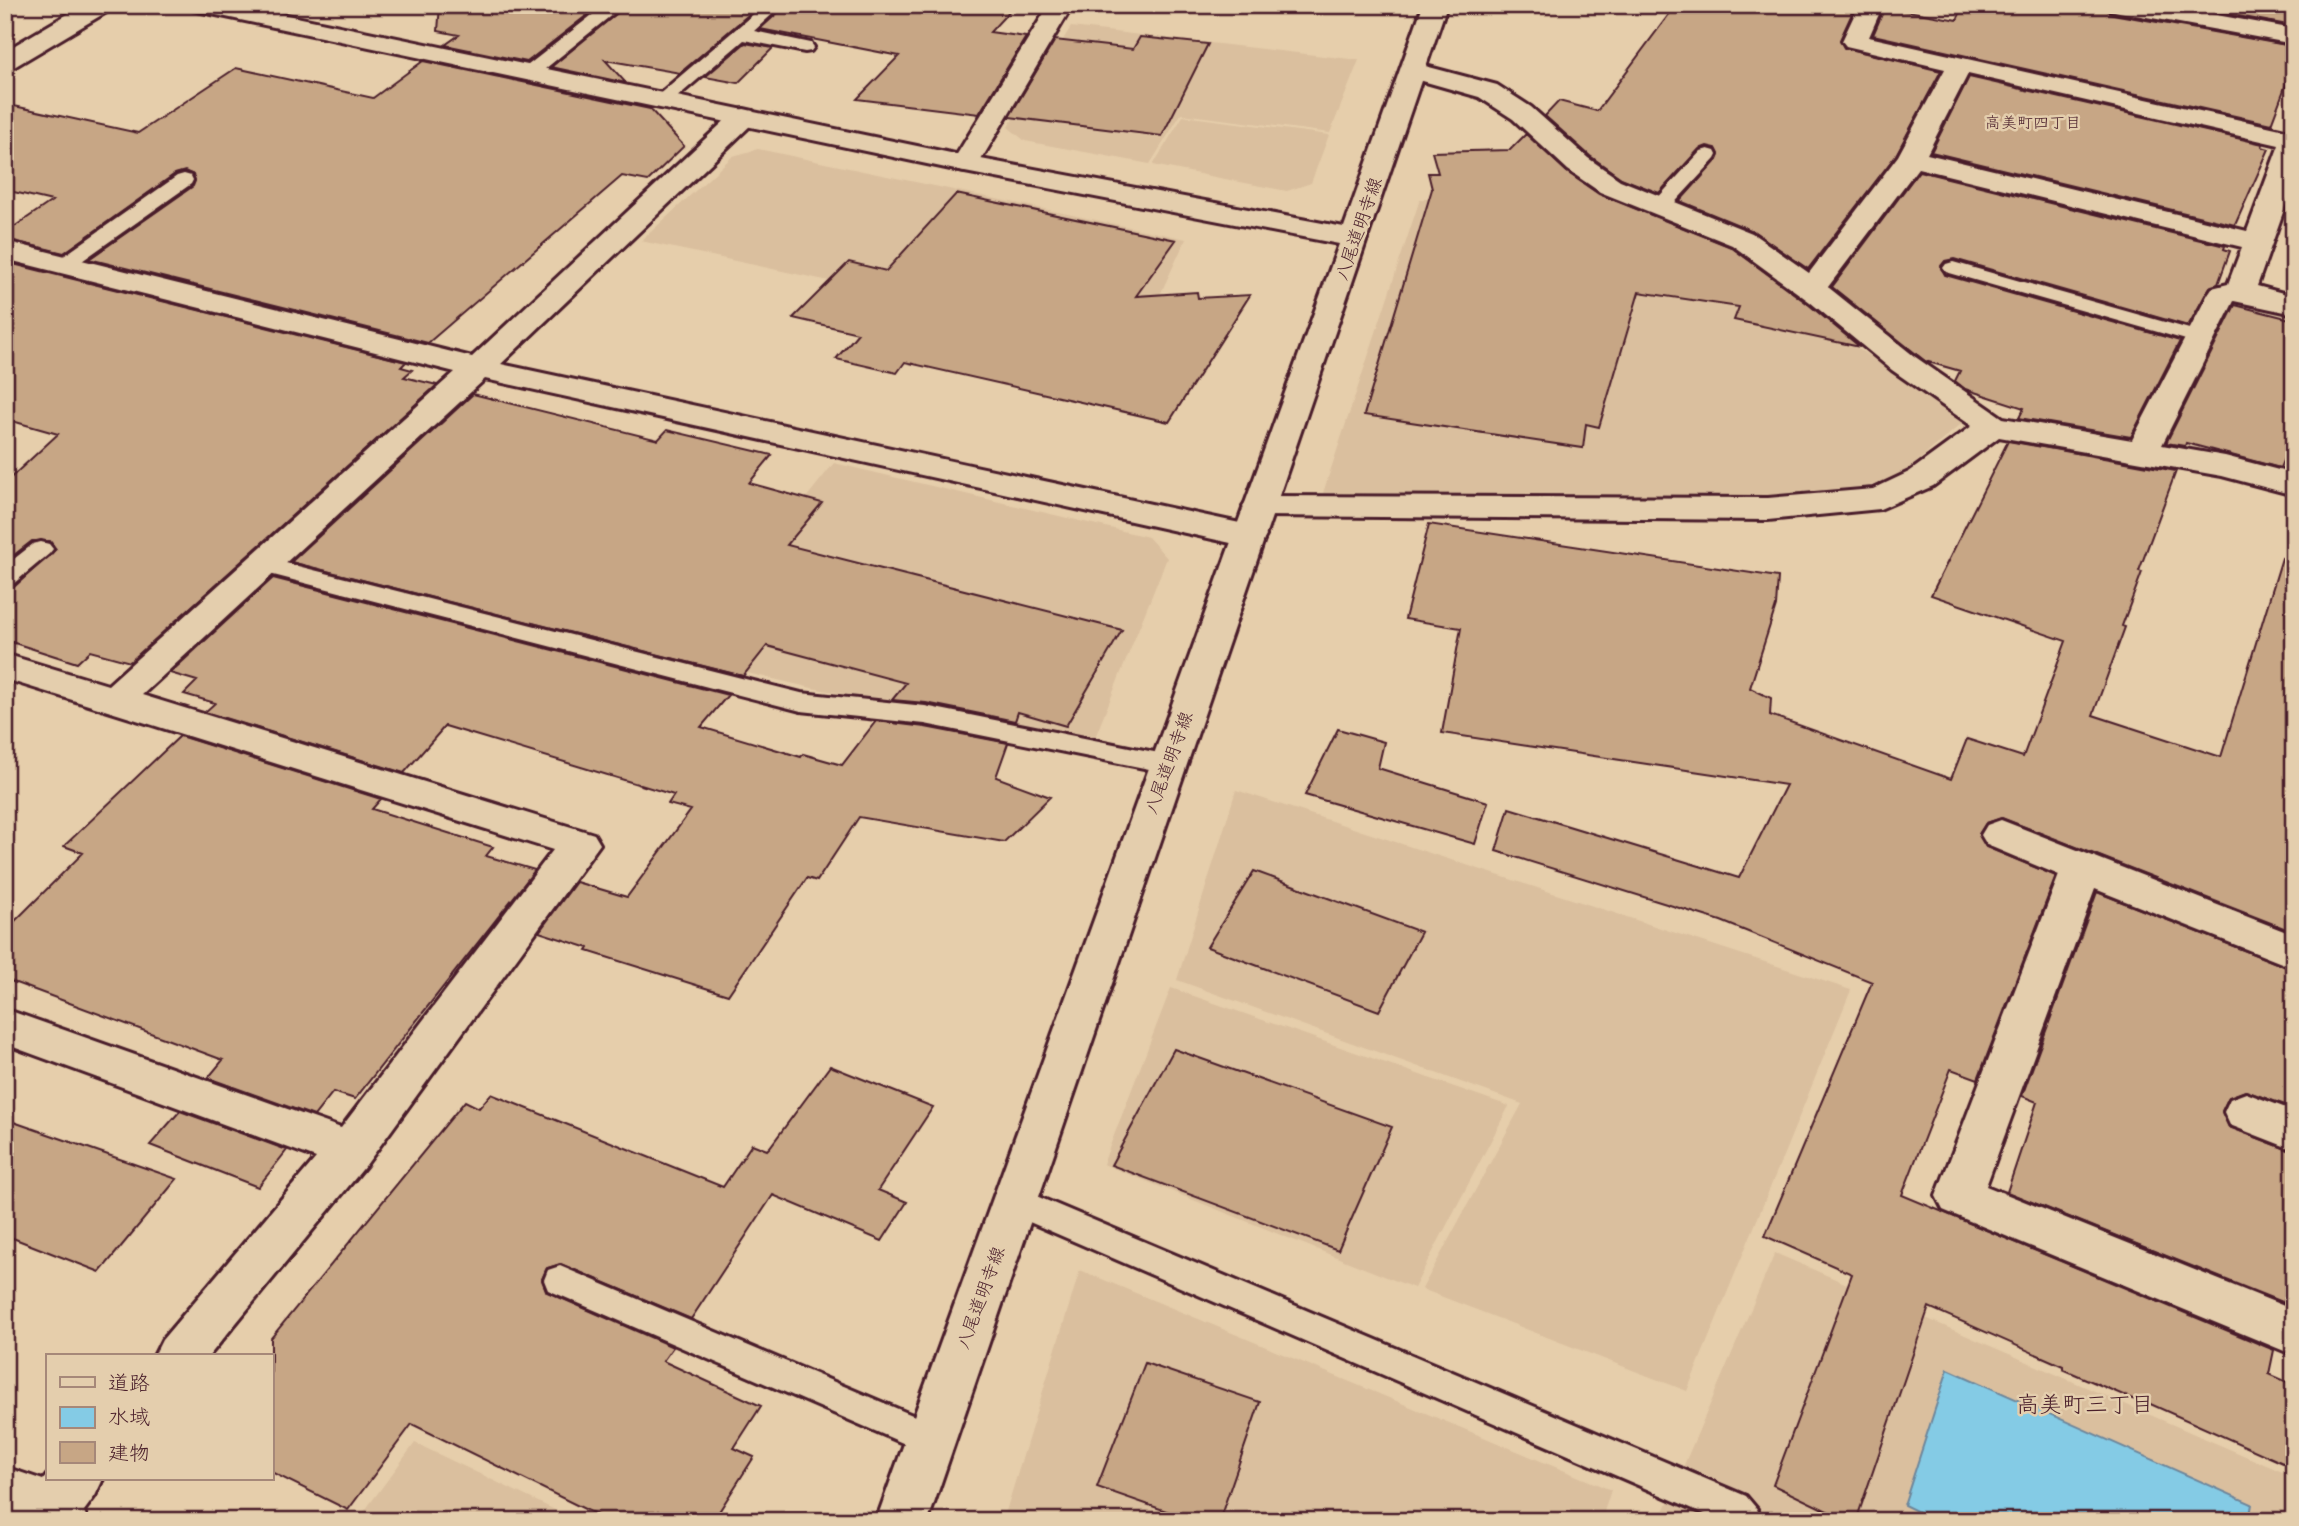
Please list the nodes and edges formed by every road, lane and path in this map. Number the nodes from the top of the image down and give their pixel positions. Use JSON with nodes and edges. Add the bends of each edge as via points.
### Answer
{"nodes":[{"id":1,"x":101,"y":5,"type":"edge"},
{"id":2,"x":202,"y":5,"type":"edge"},
{"id":3,"x":616,"y":5,"type":"edge"},
{"id":4,"x":1061,"y":5,"type":"edge"},
{"id":5,"x":1435,"y":5,"type":"edge"},
{"id":6,"x":1871,"y":5,"type":"edge"},
{"id":7,"x":2119,"y":5,"type":"edge"},
{"id":8,"x":771,"y":8,"type":"dead end"},
{"id":9,"x":741,"y":34,"type":"junction"},
{"id":10,"x":2294,"y":37,"type":"edge"},
{"id":11,"x":805,"y":47,"type":"dead end"},
{"id":12,"x":5,"y":62,"type":"edge"},
{"id":13,"x":1962,"y":63,"type":"junction"},
{"id":14,"x":1414,"y":71,"type":"junction"},
{"id":15,"x":529,"y":73,"type":"junction"},
{"id":16,"x":663,"y":100,"type":"junction"},
{"id":17,"x":744,"y":117,"type":"junction"},
{"id":18,"x":2294,"y":141,"type":"edge"},
{"id":19,"x":1708,"y":155,"type":"dead end"},
{"id":20,"x":1911,"y":158,"type":"junction"},
{"id":21,"x":965,"y":164,"type":"junction"},
{"id":22,"x":184,"y":180,"type":"dead end"},
{"id":23,"x":1661,"y":206,"type":"junction"},
{"id":24,"x":1356,"y":238,"type":"junction"},
{"id":25,"x":2258,"y":242,"type":"junction"},
{"id":26,"x":5,"y":250,"type":"edge"},
{"id":27,"x":65,"y":264,"type":"junction"},
{"id":28,"x":1953,"y":268,"type":"dead end"},
{"id":29,"x":1812,"y":289,"type":"junction"},
{"id":30,"x":2241,"y":290,"type":"junction"},
{"id":31,"x":2294,"y":305,"type":"edge"},
{"id":32,"x":2200,"y":338,"type":"junction"},
{"id":33,"x":478,"y":368,"type":"junction"},
{"id":34,"x":1993,"y":426,"type":"junction"},
{"id":35,"x":2142,"y":452,"type":"junction"},
{"id":36,"x":2294,"y":485,"type":"edge"},
{"id":37,"x":1255,"y":521,"type":"junction"},
{"id":38,"x":41,"y":549,"type":"dead end"},
{"id":39,"x":262,"y":565,"type":"junction"},
{"id":40,"x":5,"y":579,"type":"edge"},
{"id":41,"x":5,"y":666,"type":"edge"},
{"id":42,"x":116,"y":698,"type":"junction"},
{"id":43,"x":1169,"y":764,"type":"junction"},
{"id":44,"x":2001,"y":835,"type":"dead end"},
{"id":45,"x":2082,"y":868,"type":"junction"},
{"id":46,"x":2294,"y":952,"type":"edge"},
{"id":47,"x":5,"y":1026,"type":"edge"},
{"id":48,"x":2246,"y":1112,"type":"dead end"},
{"id":49,"x":2294,"y":1131,"type":"edge"},
{"id":50,"x":350,"y":1151,"type":"junction"},
{"id":51,"x":1015,"y":1201,"type":"junction"},
{"id":52,"x":560,"y":1280,"type":"dead end"},
{"id":53,"x":2294,"y":1333,"type":"edge"},
{"id":54,"x":181,"y":1354,"type":"edge"},
{"id":55,"x":931,"y":1439,"type":"junction"},
{"id":56,"x":5,"y":1492,"type":"edge"},
{"id":57,"x":64,"y":1503,"type":"edge"},
{"id":58,"x":902,"y":1521,"type":"edge"},
{"id":59,"x":1744,"y":1521,"type":"edge"}],
"edges":[{"from":1,"to":12,"type":"street"},
{"from":2,"to":15,"type":"street"},
{"from":3,"to":15,"type":"lane"},
{"from":4,"to":21,"type":"street"},
{"from":5,"to":14,"type":"street","name":"八尾道明寺線"},
{"from":6,"to":13,"type":"street","via":[[1856,41]]},
{"from":7,"to":10,"type":"street"},
{"from":8,"to":9,"type":"lane"},
{"from":9,"to":11,"type":"lane"},
{"from":9,"to":16,"type":"lane"},
{"from":13,"to":18,"type":"street"},
{"from":13,"to":20,"type":"street"},
{"from":14,"to":23,"type":"street","via":[[1488,91],[1522,113],[1610,186]]},
{"from":14,"to":24,"type":"street","name":"八尾道明寺線"},
{"from":15,"to":16,"type":"street"},
{"from":16,"to":17,"type":"street"},
{"from":17,"to":21,"type":"street"},
{"from":17,"to":33,"type":"street"},
{"from":18,"to":25,"type":"street"},
{"from":19,"to":23,"type":"lane"},
{"from":20,"to":25,"type":"street"},
{"from":20,"to":29,"type":"street"},
{"from":21,"to":24,"type":"street"},
{"from":22,"to":27,"type":"lane"},
{"from":23,"to":29,"type":"street","via":[[1742,239]]},
{"from":24,"to":37,"type":"street","name":"八尾道明寺線"},
{"from":25,"to":30,"type":"street"},
{"from":26,"to":27,"type":"street"},
{"from":27,"to":33,"type":"street"},
{"from":28,"to":32,"type":"lane"},
{"from":29,"to":34,"type":"street","via":[[1903,363]]},
{"from":30,"to":31,"type":"street"},
{"from":30,"to":32,"type":"street","via":[[2223,294]]},
{"from":32,"to":35,"type":"street"},
{"from":33,"to":37,"type":"street"},
{"from":33,"to":39,"type":"street"},
{"from":34,"to":35,"type":"street"},
{"from":34,"to":37,"type":"street","via":[[1921,479],[1880,499],[1768,509]]},
{"from":35,"to":36,"type":"street","via":[[2225,466]]},
{"from":37,"to":43,"type":"street","name":"八尾道明寺線"},
{"from":38,"to":40,"type":"lane"},
{"from":39,"to":42,"type":"street"},
{"from":39,"to":43,"type":"lane","via":[[801,702],[925,715]]},
{"from":41,"to":42,"type":"street"},
{"from":42,"to":50,"type":"street","via":[[580,844]]},
{"from":43,"to":51,"type":"street","name":"八尾道明寺線"},
{"from":44,"to":45,"type":"street"},
{"from":45,"to":46,"type":"street"},
{"from":45,"to":53,"type":"street","via":[[1959,1196]]},
{"from":47,"to":50,"type":"street"},
{"from":48,"to":49,"type":"street"},
{"from":50,"to":54,"type":"street"},
{"from":51,"to":55,"type":"street","name":"八尾道明寺線"},
{"from":51,"to":59,"type":"lane","via":[[1733,1508]]},
{"from":52,"to":55,"type":"lane"},
{"from":55,"to":58,"type":"street","name":"八尾道明寺線"},
{"from":56,"to":57,"type":"street"}]}
